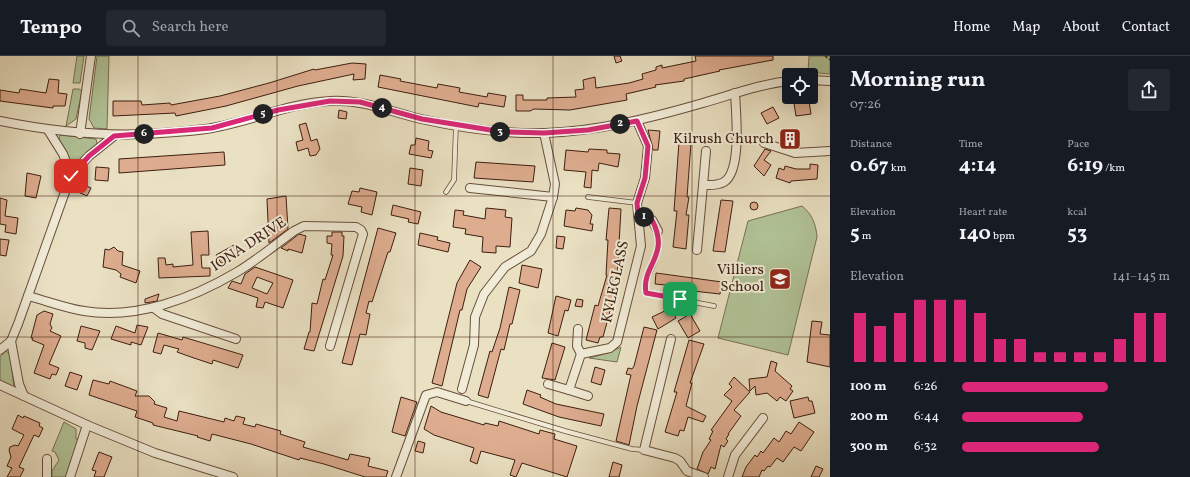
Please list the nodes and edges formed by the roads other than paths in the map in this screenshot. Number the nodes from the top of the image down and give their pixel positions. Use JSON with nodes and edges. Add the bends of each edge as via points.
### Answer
{"nodes":[{"id":1,"x":91,"y":56,"type":"edge"},
{"id":2,"x":818,"y":80,"type":"edge"},
{"id":3,"x":830,"y":81,"type":"edge"},
{"id":4,"x":782,"y":83,"type":"edge"},
{"id":5,"x":735,"y":93,"type":"junction"},
{"id":6,"x":0,"y":121,"type":"edge"},
{"id":7,"x":637,"y":121,"type":"junction"},
{"id":8,"x":456,"y":125,"type":"junction"},
{"id":9,"x":48,"y":130,"type":"junction"},
{"id":10,"x":544,"y":133,"type":"junction"},
{"id":11,"x":80,"y":134,"type":"junction"},
{"id":12,"x":114,"y":136,"type":"junction"},
{"id":13,"x":764,"y":143,"type":"dead end"},
{"id":14,"x":706,"y":151,"type":"dead end"},
{"id":15,"x":830,"y":151,"type":"edge"},
{"id":16,"x":71,"y":176,"type":"junction"},
{"id":17,"x":703,"y":185,"type":"junction"},
{"id":18,"x":470,"y":188,"type":"dead end"},
{"id":19,"x":446,"y":192,"type":"dead end"},
{"id":20,"x":553,"y":196,"type":"junction"},
{"id":21,"x":588,"y":197,"type":"dead end"},
{"id":22,"x":637,"y":203,"type":"junction"},
{"id":23,"x":638,"y":215,"type":"junction"},
{"id":24,"x":658,"y":231,"type":"joint"},
{"id":25,"x":697,"y":250,"type":"dead end"},
{"id":26,"x":28,"y":296,"type":"junction"},
{"id":27,"x":714,"y":306,"type":"dead end"},
{"id":28,"x":154,"y":308,"type":"junction"},
{"id":29,"x":578,"y":329,"type":"dead end"},
{"id":30,"x":236,"y":339,"type":"dead end"},
{"id":31,"x":671,"y":339,"type":"dead end"},
{"id":32,"x":10,"y":341,"type":"junction"},
{"id":33,"x":330,"y":346,"type":"dead end"},
{"id":34,"x":0,"y":350,"type":"edge"},
{"id":35,"x":581,"y":354,"type":"junction"},
{"id":36,"x":548,"y":384,"type":"dead end"},
{"id":37,"x":0,"y":385,"type":"edge"},
{"id":38,"x":462,"y":389,"type":"dead end"},
{"id":39,"x":569,"y":390,"type":"junction"},
{"id":40,"x":24,"y":396,"type":"junction"},
{"id":41,"x":588,"y":396,"type":"dead end"},
{"id":42,"x":466,"y":402,"type":"joint"},
{"id":43,"x":763,"y":418,"type":"dead end"},
{"id":44,"x":87,"y":426,"type":"junction"},
{"id":45,"x":644,"y":450,"type":"junction"},
{"id":46,"x":47,"y":459,"type":"dead end"},
{"id":47,"x":47,"y":477,"type":"edge"},
{"id":48,"x":70,"y":477,"type":"edge"},
{"id":49,"x":233,"y":477,"type":"edge"},
{"id":50,"x":396,"y":477,"type":"edge"},
{"id":51,"x":704,"y":477,"type":"edge"},
{"id":52,"x":728,"y":477,"type":"edge"}],
"edges":[{"from":1,"to":11,"type":"street"},
{"from":2,"to":3,"type":"street"},
{"from":4,"to":5,"type":"street"},
{"from":5,"to":7,"type":"street"},
{"from":5,"to":17,"type":"street","via":[[736,144],[733,172],[725,182],[718,185]]},
{"from":6,"to":9,"type":"street"},
{"from":7,"to":10,"type":"street","via":[[588,130]]},
{"from":7,"to":22,"type":"street","name":"KYLEGLASS","via":[[648,146],[645,178]]},
{"from":8,"to":10,"type":"street","via":[[503,132]]},
{"from":8,"to":12,"type":"street","via":[[422,119],[360,102],[330,101],[278,110],[212,128]]},
{"from":8,"to":19,"type":"lane","via":[[454,180]]},
{"from":9,"to":11,"type":"street"},
{"from":9,"to":16,"type":"street","via":[[63,154]]},
{"from":10,"to":20,"type":"street","via":[[555,184]]},
{"from":11,"to":12,"type":"street"},
{"from":12,"to":16,"type":"street","via":[[89,156]]},
{"from":13,"to":15,"type":"street","via":[[795,152]]},
{"from":14,"to":17,"type":"street"},
{"from":16,"to":26,"type":"street"},
{"from":17,"to":25,"type":"street"},
{"from":18,"to":20,"type":"street"},
{"from":20,"to":38,"type":"street","via":[[541,234],[531,250],[505,267],[484,294],[474,318],[474,345]]},
{"from":21,"to":22,"type":"lane"},
{"from":22,"to":23,"type":"street","name":"KYLEGLASS"},
{"from":23,"to":24,"type":"street","via":[[652,220]]},
{"from":23,"to":35,"type":"street","name":"KYLEGLASS","via":[[642,246],[617,342],[610,348]]},
{"from":24,"to":27,"type":"lane","via":[[659,243],[645,284],[646,293]]},
{"from":26,"to":28,"type":"street","name":"IONA DRIVE","via":[[84,311],[117,314]]},
{"from":26,"to":32,"type":"street"},
{"from":28,"to":30,"type":"street","via":[[162,314]]},
{"from":28,"to":33,"type":"street","name":"IONA DRIVE","via":[[204,289],[236,273],[304,226],[356,228],[361,230],[362,234]]},
{"from":29,"to":35,"type":"street","name":"KYLEGLASS","via":[[577,346]]},
{"from":31,"to":45,"type":"street"},
{"from":32,"to":34,"type":"street"},
{"from":32,"to":40,"type":"street"},
{"from":35,"to":39,"type":"street","name":"KYLEGLASS"},
{"from":36,"to":39,"type":"street"},
{"from":37,"to":40,"type":"street"},
{"from":39,"to":41,"type":"street"},
{"from":40,"to":44,"type":"street"},
{"from":42,"to":45,"type":"lane","via":[[587,437]]},
{"from":42,"to":50,"type":"street","via":[[437,392],[426,395]]},
{"from":43,"to":52,"type":"street","via":[[735,455]]},
{"from":44,"to":48,"type":"street"},
{"from":44,"to":49,"type":"street","via":[[155,453]]},
{"from":45,"to":51,"type":"street","via":[[675,458],[687,471]]},
{"from":46,"to":47,"type":"street"}]}
